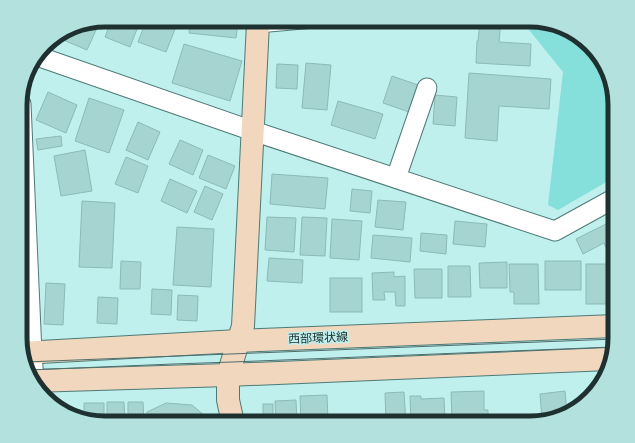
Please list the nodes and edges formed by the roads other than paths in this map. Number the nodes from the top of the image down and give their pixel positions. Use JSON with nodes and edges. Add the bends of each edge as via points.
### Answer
{"nodes":[{"id":1,"x":258,"y":27,"type":"edge"},
{"id":2,"x":42,"y":58,"type":"edge"},
{"id":3,"x":427,"y":88,"type":"dead end"},
{"id":4,"x":253,"y":131,"type":"junction"},
{"id":5,"x":396,"y":178,"type":"junction"},
{"id":6,"x":608,"y":202,"type":"edge"},
{"id":7,"x":608,"y":326,"type":"edge"},
{"id":8,"x":238,"y":341,"type":"junction"},
{"id":9,"x":27,"y":353,"type":"edge"},
{"id":10,"x":605,"y":359,"type":"edge"},
{"id":11,"x":228,"y":375,"type":"junction"},
{"id":12,"x":40,"y":381,"type":"edge"},
{"id":13,"x":231,"y":416,"type":"edge"}],
"edges":[{"from":1,"to":4,"type":"street"},
{"from":2,"to":4,"type":"street"},
{"from":3,"to":5,"type":"street"},
{"from":4,"to":5,"type":"street"},
{"from":4,"to":8,"type":"street","via":[[242,326]]},
{"from":5,"to":6,"type":"street","via":[[555,231]]},
{"from":7,"to":8,"type":"street","name":"西部環状線"},
{"from":8,"to":9,"type":"street","name":"西部環状線"},
{"from":8,"to":11,"type":"street"},
{"from":10,"to":11,"type":"street"},
{"from":11,"to":12,"type":"street"},
{"from":11,"to":13,"type":"street","via":[[228,400]]}]}
